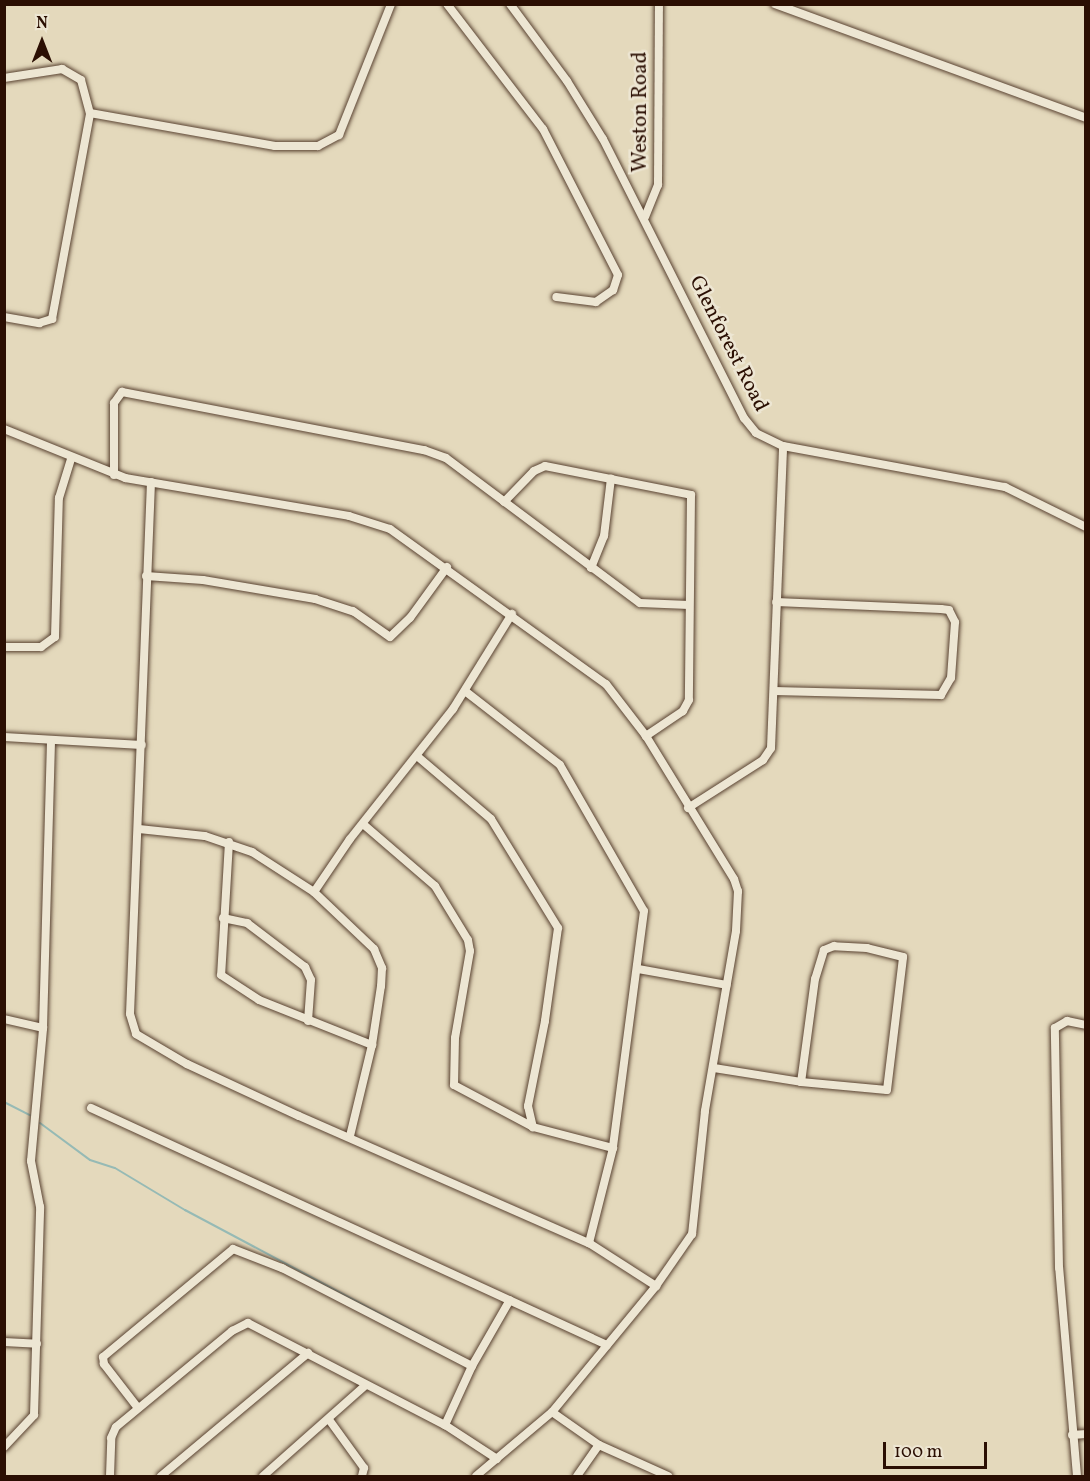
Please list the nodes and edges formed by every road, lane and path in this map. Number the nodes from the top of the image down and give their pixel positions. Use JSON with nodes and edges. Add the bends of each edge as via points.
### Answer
{"nodes":[{"id":1,"x":391,"y":4,"type":"edge"},
{"id":2,"x":447,"y":4,"type":"edge"},
{"id":3,"x":510,"y":4,"type":"edge"},
{"id":4,"x":659,"y":4,"type":"edge"},
{"id":5,"x":775,"y":4,"type":"edge"},
{"id":6,"x":4,"y":78,"type":"edge"},
{"id":7,"x":90,"y":113,"type":"junction"},
{"id":8,"x":1086,"y":118,"type":"edge"},
{"id":9,"x":645,"y":216,"type":"junction"},
{"id":10,"x":556,"y":297,"type":"dead end"},
{"id":11,"x":4,"y":317,"type":"edge"},
{"id":12,"x":4,"y":429,"type":"edge"},
{"id":13,"x":783,"y":446,"type":"junction"},
{"id":14,"x":71,"y":459,"type":"junction"},
{"id":15,"x":114,"y":475,"type":"junction"},
{"id":16,"x":611,"y":478,"type":"junction"},
{"id":17,"x":151,"y":482,"type":"junction"},
{"id":18,"x":504,"y":502,"type":"junction"},
{"id":19,"x":1086,"y":527,"type":"edge"},
{"id":20,"x":447,"y":567,"type":"junction"},
{"id":21,"x":591,"y":568,"type":"junction"},
{"id":22,"x":146,"y":576,"type":"junction"},
{"id":23,"x":776,"y":602,"type":"junction"},
{"id":24,"x":689,"y":605,"type":"junction"},
{"id":25,"x":512,"y":614,"type":"junction"},
{"id":26,"x":4,"y":647,"type":"edge"},
{"id":27,"x":465,"y":691,"type":"junction"},
{"id":28,"x":774,"y":691,"type":"junction"},
{"id":29,"x":646,"y":736,"type":"junction"},
{"id":30,"x":4,"y":737,"type":"edge"},
{"id":31,"x":51,"y":740,"type":"junction"},
{"id":32,"x":142,"y":745,"type":"junction"},
{"id":33,"x":417,"y":756,"type":"junction"},
{"id":34,"x":688,"y":808,"type":"junction"},
{"id":35,"x":363,"y":824,"type":"junction"},
{"id":36,"x":139,"y":830,"type":"junction"},
{"id":37,"x":229,"y":842,"type":"junction"},
{"id":38,"x":314,"y":892,"type":"junction"},
{"id":39,"x":224,"y":918,"type":"junction"},
{"id":40,"x":638,"y":969,"type":"junction"},
{"id":41,"x":726,"y":985,"type":"junction"},
{"id":42,"x":4,"y":1019,"type":"edge"},
{"id":43,"x":308,"y":1021,"type":"junction"},
{"id":44,"x":1086,"y":1025,"type":"edge"},
{"id":45,"x":43,"y":1028,"type":"junction"},
{"id":46,"x":372,"y":1045,"type":"junction"},
{"id":47,"x":714,"y":1068,"type":"junction"},
{"id":48,"x":801,"y":1083,"type":"junction"},
{"id":49,"x":91,"y":1108,"type":"dead end"},
{"id":50,"x":533,"y":1127,"type":"junction"},
{"id":51,"x":350,"y":1136,"type":"junction"},
{"id":52,"x":613,"y":1148,"type":"junction"},
{"id":53,"x":589,"y":1243,"type":"junction"},
{"id":54,"x":656,"y":1286,"type":"junction"},
{"id":55,"x":510,"y":1300,"type":"junction"},
{"id":56,"x":4,"y":1342,"type":"edge"},
{"id":57,"x":37,"y":1344,"type":"junction"},
{"id":58,"x":607,"y":1345,"type":"junction"},
{"id":59,"x":308,"y":1353,"type":"junction"},
{"id":60,"x":472,"y":1366,"type":"junction"},
{"id":61,"x":366,"y":1385,"type":"junction"},
{"id":62,"x":138,"y":1408,"type":"junction"},
{"id":63,"x":552,"y":1412,"type":"junction"},
{"id":64,"x":330,"y":1421,"type":"junction"},
{"id":65,"x":445,"y":1425,"type":"junction"},
{"id":66,"x":1086,"y":1434,"type":"edge"},
{"id":67,"x":1072,"y":1436,"type":"junction"},
{"id":68,"x":599,"y":1445,"type":"junction"},
{"id":69,"x":4,"y":1447,"type":"edge"},
{"id":70,"x":497,"y":1459,"type":"junction"},
{"id":71,"x":110,"y":1476,"type":"edge"},
{"id":72,"x":161,"y":1476,"type":"edge"},
{"id":73,"x":263,"y":1476,"type":"edge"},
{"id":74,"x":362,"y":1476,"type":"edge"},
{"id":75,"x":476,"y":1476,"type":"edge"},
{"id":76,"x":577,"y":1476,"type":"edge"},
{"id":77,"x":668,"y":1476,"type":"edge"},
{"id":78,"x":1077,"y":1476,"type":"edge"}],
"edges":[{"from":1,"to":7,"type":"street","via":[[339,135],[318,146],[275,146]]},
{"from":2,"to":10,"type":"street","via":[[543,129],[618,275],[614,291],[596,302]]},
{"from":3,"to":9,"type":"street","name":"Glenforest Road","via":[[582,104]]},
{"from":4,"to":9,"type":"street","name":"Weston Road","via":[[658,185]]},
{"from":5,"to":8,"type":"street"},
{"from":6,"to":7,"type":"street","via":[[62,69],[81,80]]},
{"from":7,"to":11,"type":"street","via":[[52,319],[39,323]]},
{"from":9,"to":13,"type":"street","name":"Glenforest Road","via":[[744,418],[756,433]]},
{"from":12,"to":14,"type":"street"},
{"from":13,"to":19,"type":"street","name":"Glenforest Road","via":[[1005,487]]},
{"from":13,"to":23,"type":"street"},
{"from":14,"to":15,"type":"street"},
{"from":14,"to":26,"type":"street","via":[[58,502],[55,637],[42,647]]},
{"from":15,"to":17,"type":"street"},
{"from":15,"to":18,"type":"street","via":[[114,403],[117,394],[128,392],[433,452]]},
{"from":16,"to":18,"type":"street","via":[[541,467]]},
{"from":16,"to":21,"type":"street","via":[[604,536]]},
{"from":16,"to":24,"type":"street","via":[[692,495]]},
{"from":17,"to":20,"type":"street","via":[[363,519],[390,529]]},
{"from":17,"to":22,"type":"street"},
{"from":18,"to":21,"type":"street"},
{"from":20,"to":22,"type":"street","via":[[406,623],[390,637],[353,611],[315,599],[203,580]]},
{"from":20,"to":25,"type":"street"},
{"from":21,"to":24,"type":"street","via":[[645,605]]},
{"from":22,"to":32,"type":"street"},
{"from":23,"to":28,"type":"street"},
{"from":23,"to":28,"type":"street","via":[[941,609],[949,610],[955,621],[951,678],[941,695]]},
{"from":24,"to":29,"type":"street","via":[[688,704]]},
{"from":25,"to":27,"type":"street"},
{"from":25,"to":29,"type":"street","via":[[606,684]]},
{"from":27,"to":33,"type":"street"},
{"from":27,"to":40,"type":"street","via":[[547,752],[564,770],[644,911]]},
{"from":28,"to":34,"type":"street","via":[[768,754]]},
{"from":29,"to":34,"type":"street"},
{"from":30,"to":31,"type":"street"},
{"from":31,"to":32,"type":"street"},
{"from":31,"to":45,"type":"street"},
{"from":32,"to":36,"type":"street"},
{"from":33,"to":35,"type":"street"},
{"from":33,"to":50,"type":"street","via":[[491,819],[558,928],[528,1106]]},
{"from":34,"to":41,"type":"street","via":[[738,891],[736,931]]},
{"from":35,"to":38,"type":"street"},
{"from":35,"to":50,"type":"street","via":[[435,886],[470,944],[451,1081],[457,1088]]},
{"from":36,"to":37,"type":"street"},
{"from":36,"to":51,"type":"street","via":[[130,1014],[136,1034],[187,1064]]},
{"from":37,"to":38,"type":"street","via":[[282,869]]},
{"from":37,"to":39,"type":"street"},
{"from":38,"to":46,"type":"street","via":[[365,937],[379,959],[381,986]]},
{"from":39,"to":43,"type":"street","via":[[247,923],[305,967],[311,980]]},
{"from":39,"to":43,"type":"street","via":[[221,975],[259,1000]]},
{"from":40,"to":41,"type":"street"},
{"from":40,"to":52,"type":"street"},
{"from":41,"to":47,"type":"street"},
{"from":42,"to":45,"type":"street"},
{"from":43,"to":46,"type":"street"},
{"from":44,"to":67,"type":"street","via":[[1067,1022],[1055,1028],[1059,1268]]},
{"from":45,"to":57,"type":"street","via":[[31,1161],[40,1207]]},
{"from":46,"to":51,"type":"street"},
{"from":47,"to":48,"type":"street"},
{"from":47,"to":54,"type":"street","via":[[705,1111],[692,1234]]},
{"from":48,"to":48,"type":"street","via":[[887,1090],[903,957],[867,948],[834,946],[824,950],[815,979]]},
{"from":49,"to":55,"type":"street"},
{"from":50,"to":52,"type":"street"},
{"from":51,"to":53,"type":"street"},
{"from":52,"to":53,"type":"street"},
{"from":53,"to":54,"type":"street"},
{"from":54,"to":58,"type":"street"},
{"from":55,"to":58,"type":"street"},
{"from":55,"to":60,"type":"street"},
{"from":56,"to":57,"type":"street"},
{"from":57,"to":69,"type":"street","via":[[34,1415]]},
{"from":58,"to":63,"type":"street"},
{"from":59,"to":61,"type":"street"},
{"from":59,"to":62,"type":"street","via":[[264,1328],[243,1324]]},
{"from":59,"to":72,"type":"street"},
{"from":60,"to":62,"type":"street","via":[[282,1268],[233,1249],[103,1357],[104,1364]]},
{"from":60,"to":65,"type":"street"},
{"from":61,"to":64,"type":"street"},
{"from":61,"to":65,"type":"street"},
{"from":62,"to":71,"type":"street","via":[[113,1432]]},
{"from":63,"to":68,"type":"street"},
{"from":63,"to":70,"type":"street"},
{"from":64,"to":73,"type":"street"},
{"from":64,"to":74,"type":"street","via":[[364,1468]]},
{"from":65,"to":70,"type":"street"},
{"from":66,"to":67,"type":"street"},
{"from":67,"to":78,"type":"street"},
{"from":68,"to":76,"type":"street"},
{"from":68,"to":77,"type":"street"},
{"from":70,"to":75,"type":"street"}]}
